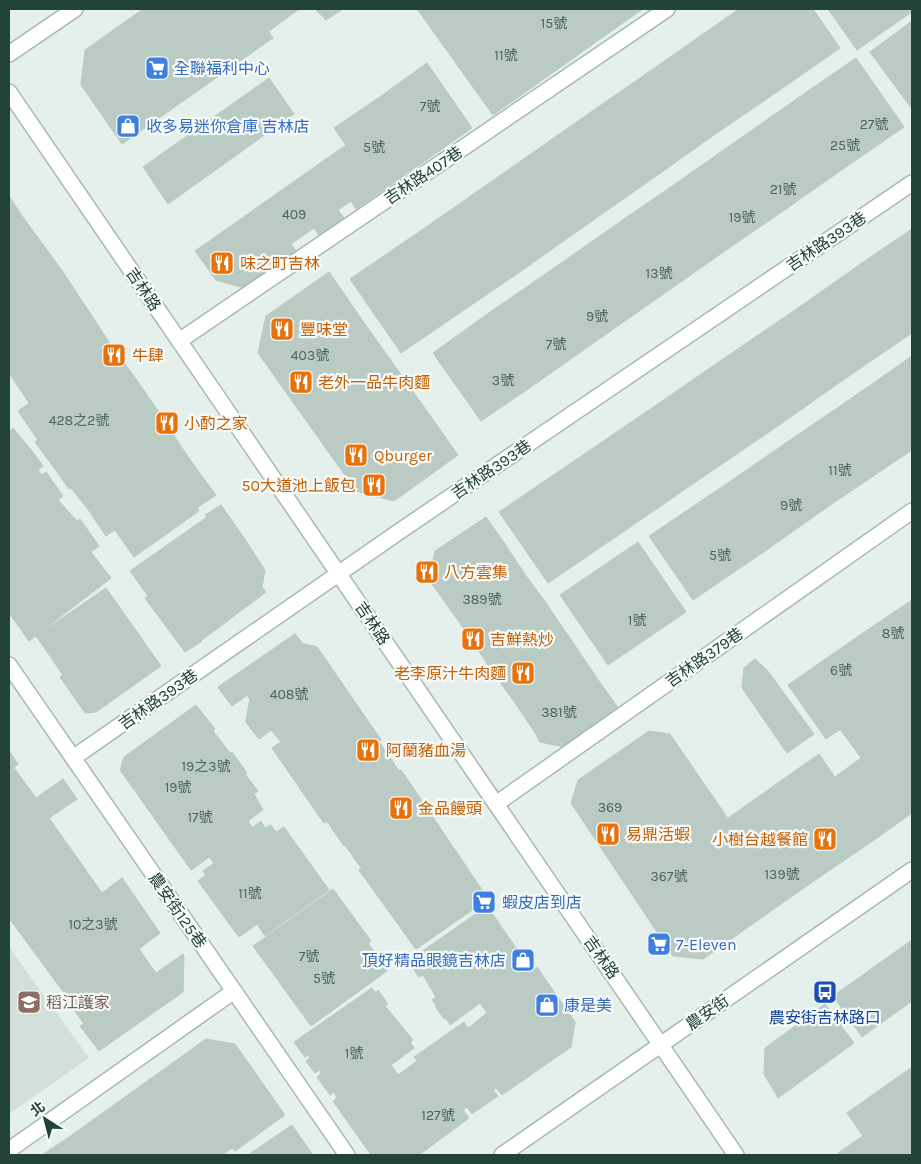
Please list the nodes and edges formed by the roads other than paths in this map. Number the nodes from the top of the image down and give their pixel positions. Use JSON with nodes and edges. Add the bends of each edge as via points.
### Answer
{"nodes":[{"id":1,"x":75,"y":9,"type":"edge"},
{"id":2,"x":667,"y":9,"type":"edge"},
{"id":3,"x":9,"y":54,"type":"edge"},
{"id":4,"x":9,"y":92,"type":"edge"},
{"id":5,"x":912,"y":183,"type":"edge"},
{"id":6,"x":179,"y":341,"type":"junction"},
{"id":7,"x":912,"y":511,"type":"edge"},
{"id":8,"x":339,"y":573,"type":"junction"},
{"id":9,"x":9,"y":665,"type":"edge"},
{"id":10,"x":73,"y":758,"type":"junction"},
{"id":11,"x":496,"y":804,"type":"junction"},
{"id":12,"x":912,"y":870,"type":"edge"},
{"id":13,"x":234,"y":992,"type":"junction"},
{"id":14,"x":661,"y":1044,"type":"junction"},
{"id":15,"x":9,"y":1150,"type":"edge"},
{"id":16,"x":347,"y":1155,"type":"edge"},
{"id":17,"x":502,"y":1155,"type":"edge"},
{"id":18,"x":736,"y":1155,"type":"edge"}],
"edges":[{"from":1,"to":3,"type":"street"},
{"from":2,"to":6,"type":"street","name":"吉林路407巷"},
{"from":4,"to":6,"type":"street","name":"吉林路"},
{"from":5,"to":8,"type":"street","name":"吉林路393巷"},
{"from":6,"to":8,"type":"street","name":"吉林路"},
{"from":7,"to":11,"type":"street","name":"吉林路379巷"},
{"from":8,"to":10,"type":"street","name":"吉林路393巷"},
{"from":8,"to":11,"type":"street","name":"吉林路"},
{"from":9,"to":10,"type":"street","name":"農安街125巷"},
{"from":10,"to":13,"type":"street","name":"農安街125巷"},
{"from":11,"to":14,"type":"street","name":"吉林路"},
{"from":12,"to":14,"type":"street","name":"農安街"},
{"from":13,"to":15,"type":"street"},
{"from":13,"to":16,"type":"street","name":"農安街125巷"},
{"from":14,"to":17,"type":"street","name":"農安街"},
{"from":14,"to":18,"type":"street","name":"吉林路"}]}
